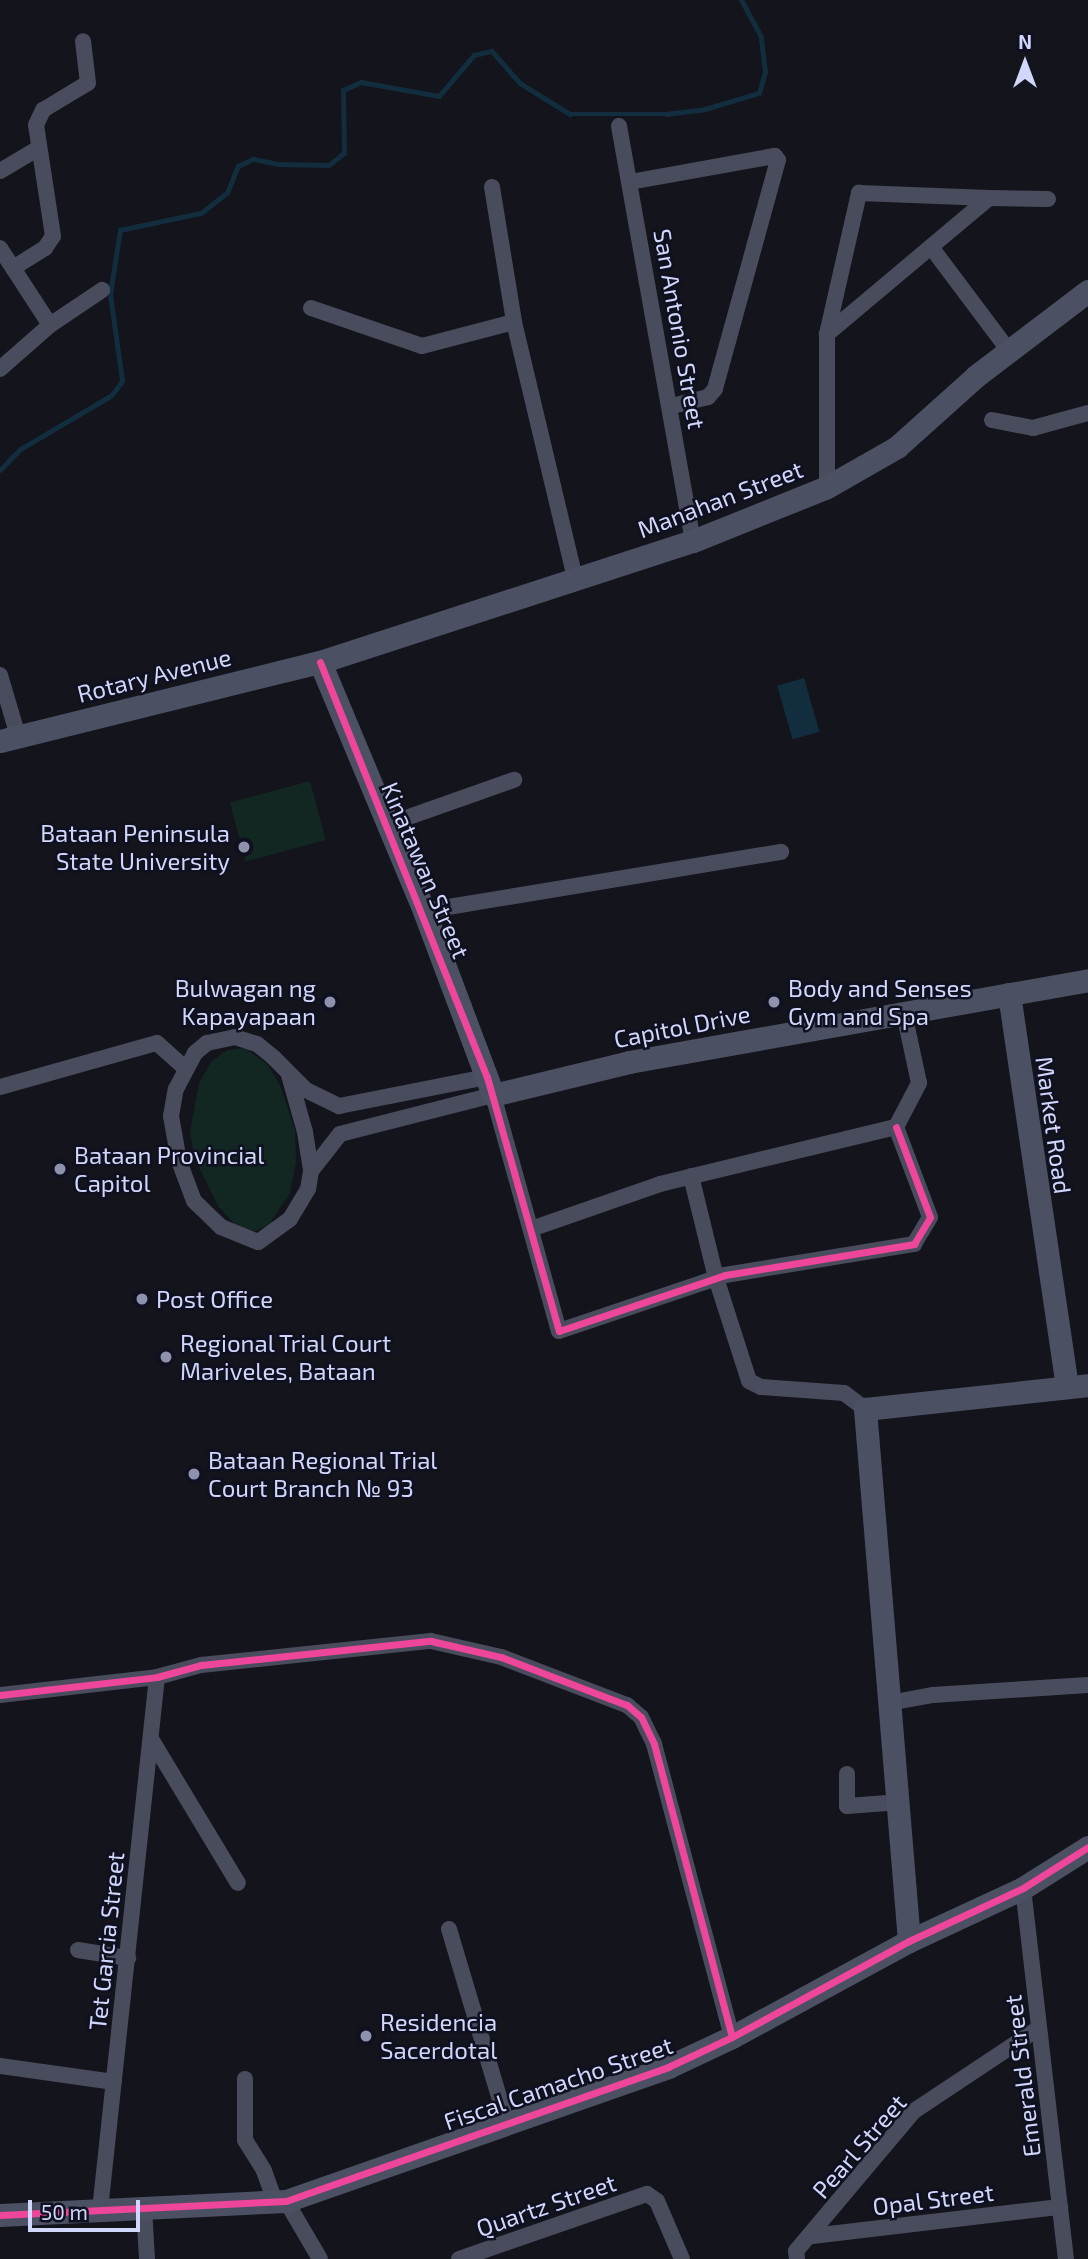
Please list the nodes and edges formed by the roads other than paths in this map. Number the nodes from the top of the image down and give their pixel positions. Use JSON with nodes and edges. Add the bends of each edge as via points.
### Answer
{"nodes":[{"id":1,"x":83,"y":41,"type":"dead end"},
{"id":2,"x":619,"y":126,"type":"dead end"},
{"id":3,"x":37,"y":149,"type":"junction"},
{"id":4,"x":0,"y":171,"type":"edge"},
{"id":5,"x":630,"y":182,"type":"junction"},
{"id":6,"x":492,"y":187,"type":"dead end"},
{"id":7,"x":989,"y":198,"type":"junction"},
{"id":8,"x":1048,"y":199,"type":"dead end"},
{"id":9,"x":931,"y":247,"type":"junction"},
{"id":10,"x":0,"y":248,"type":"edge"},
{"id":11,"x":13,"y":268,"type":"junction"},
{"id":12,"x":102,"y":290,"type":"dead end"},
{"id":13,"x":1088,"y":290,"type":"edge"},
{"id":14,"x":311,"y":308,"type":"dead end"},
{"id":15,"x":514,"y":322,"type":"junction"},
{"id":16,"x":50,"y":326,"type":"junction"},
{"id":17,"x":827,"y":334,"type":"junction"},
{"id":18,"x":1009,"y":351,"type":"junction"},
{"id":19,"x":0,"y":369,"type":"edge"},
{"id":20,"x":672,"y":407,"type":"junction"},
{"id":21,"x":1088,"y":413,"type":"edge"},
{"id":22,"x":992,"y":420,"type":"dead end"},
{"id":23,"x":827,"y":487,"type":"junction"},
{"id":24,"x":693,"y":541,"type":"junction"},
{"id":25,"x":575,"y":578,"type":"junction"},
{"id":26,"x":320,"y":662,"type":"junction"},
{"id":27,"x":0,"y":675,"type":"edge"},
{"id":28,"x":9,"y":738,"type":"edge"},
{"id":29,"x":514,"y":780,"type":"dead end"},
{"id":30,"x":386,"y":825,"type":"junction"},
{"id":31,"x":781,"y":852,"type":"dead end"},
{"id":32,"x":424,"y":911,"type":"junction"},
{"id":33,"x":1088,"y":980,"type":"edge"},
{"id":34,"x":1009,"y":994,"type":"junction"},
{"id":35,"x":904,"y":1013,"type":"junction"},
{"id":36,"x":185,"y":1068,"type":"junction"},
{"id":37,"x":289,"y":1075,"type":"junction"},
{"id":38,"x":490,"y":1086,"type":"junction"},
{"id":39,"x":0,"y":1087,"type":"edge"},
{"id":40,"x":896,"y":1127,"type":"junction"},
{"id":41,"x":311,"y":1171,"type":"junction"},
{"id":42,"x":691,"y":1176,"type":"junction"},
{"id":43,"x":531,"y":1229,"type":"junction"},
{"id":44,"x":716,"y":1278,"type":"junction"},
{"id":45,"x":1077,"y":1386,"type":"edge"},
{"id":46,"x":865,"y":1409,"type":"junction"},
{"id":47,"x":157,"y":1676,"type":"junction"},
{"id":48,"x":1088,"y":1685,"type":"edge"},
{"id":49,"x":0,"y":1695,"type":"edge"},
{"id":50,"x":889,"y":1703,"type":"junction"},
{"id":51,"x":151,"y":1739,"type":"junction"},
{"id":52,"x":846,"y":1774,"type":"dead end"},
{"id":53,"x":901,"y":1802,"type":"junction"},
{"id":54,"x":1088,"y":1847,"type":"edge"},
{"id":55,"x":238,"y":1883,"type":"dead end"},
{"id":56,"x":1023,"y":1888,"type":"junction"},
{"id":57,"x":449,"y":1928,"type":"dead end"},
{"id":58,"x":909,"y":1941,"type":"junction"},
{"id":59,"x":78,"y":1950,"type":"dead end"},
{"id":60,"x":128,"y":1958,"type":"junction"},
{"id":61,"x":1040,"y":2028,"type":"junction"},
{"id":62,"x":732,"y":2038,"type":"junction"},
{"id":63,"x":0,"y":2066,"type":"edge"},
{"id":64,"x":246,"y":2079,"type":"dead end"},
{"id":65,"x":114,"y":2082,"type":"junction"},
{"id":66,"x":507,"y":2123,"type":"junction"},
{"id":67,"x":280,"y":2201,"type":"junction"},
{"id":68,"x":1060,"y":2207,"type":"junction"},
{"id":69,"x":145,"y":2208,"type":"junction"},
{"id":70,"x":100,"y":2210,"type":"junction"},
{"id":71,"x":0,"y":2215,"type":"edge"},
{"id":72,"x":812,"y":2236,"type":"junction"},
{"id":73,"x":147,"y":2259,"type":"edge"},
{"id":74,"x":320,"y":2259,"type":"edge"},
{"id":75,"x":459,"y":2259,"type":"edge"},
{"id":76,"x":682,"y":2259,"type":"edge"},
{"id":77,"x":797,"y":2259,"type":"edge"},
{"id":78,"x":1066,"y":2259,"type":"edge"}],
"edges":[{"from":1,"to":3,"type":"street","via":[[88,83],[43,110],[36,125]]},
{"from":2,"to":5,"type":"street","name":"San Antonio Street"},
{"from":3,"to":4,"type":"street"},
{"from":3,"to":11,"type":"street","via":[[53,236],[45,248]]},
{"from":5,"to":20,"type":"street","name":"San Antonio Street"},
{"from":5,"to":20,"type":"street","via":[[775,156],[778,160],[716,389],[708,397]]},
{"from":6,"to":15,"type":"street"},
{"from":7,"to":8,"type":"street"},
{"from":7,"to":9,"type":"street"},
{"from":7,"to":17,"type":"street","via":[[859,193]]},
{"from":9,"to":17,"type":"street"},
{"from":9,"to":18,"type":"street"},
{"from":10,"to":11,"type":"street"},
{"from":11,"to":16,"type":"street"},
{"from":12,"to":16,"type":"street"},
{"from":13,"to":18,"type":"street","name":"Manahan Street"},
{"from":14,"to":15,"type":"street","via":[[422,346]]},
{"from":15,"to":25,"type":"street"},
{"from":16,"to":19,"type":"street"},
{"from":17,"to":23,"type":"street"},
{"from":18,"to":23,"type":"street","name":"Manahan Street","via":[[897,447]]},
{"from":20,"to":24,"type":"street","name":"San Antonio Street"},
{"from":21,"to":22,"type":"street","via":[[1033,428]]},
{"from":23,"to":24,"type":"street","name":"Manahan Street"},
{"from":24,"to":25,"type":"street","name":"Manahan Street"},
{"from":25,"to":26,"type":"street","name":"Manahan Street"},
{"from":26,"to":28,"type":"street","name":"Rotary Avenue"},
{"from":26,"to":30,"type":"street","name":"Kinatawan Street"},
{"from":27,"to":28,"type":"street"},
{"from":29,"to":30,"type":"street"},
{"from":30,"to":32,"type":"street","name":"Kinatawan Street"},
{"from":31,"to":32,"type":"street"},
{"from":32,"to":38,"type":"street","name":"Kinatawan Street"},
{"from":33,"to":34,"type":"street","name":"Capitol Drive"},
{"from":34,"to":35,"type":"street","name":"Capitol Drive"},
{"from":34,"to":45,"type":"street","name":"Market Road"},
{"from":35,"to":38,"type":"street","name":"Capitol Drive"},
{"from":35,"to":40,"type":"street","via":[[919,1083]]},
{"from":36,"to":37,"type":"street","via":[[207,1043],[235,1037],[257,1044]]},
{"from":36,"to":39,"type":"street","via":[[157,1043]]},
{"from":36,"to":41,"type":"street","via":[[172,1116],[174,1140],[194,1201],[221,1227],[258,1242],[271,1236],[301,1204]]},
{"from":37,"to":38,"type":"street","via":[[306,1090],[339,1106]]},
{"from":37,"to":41,"type":"street"},
{"from":38,"to":41,"type":"street","via":[[340,1134]]},
{"from":38,"to":43,"type":"street"},
{"from":40,"to":42,"type":"street"},
{"from":40,"to":44,"type":"street","via":[[930,1217],[914,1244]]},
{"from":42,"to":43,"type":"street"},
{"from":42,"to":44,"type":"street"},
{"from":43,"to":44,"type":"street","via":[[559,1331]]},
{"from":44,"to":46,"type":"street","via":[[750,1381],[761,1387],[844,1393]]},
{"from":45,"to":46,"type":"street"},
{"from":46,"to":50,"type":"street"},
{"from":47,"to":49,"type":"street"},
{"from":47,"to":51,"type":"street","name":"Tet Garcia Street"},
{"from":47,"to":62,"type":"street","via":[[201,1665],[431,1641],[501,1657],[627,1705],[641,1717],[654,1744]]},
{"from":48,"to":50,"type":"street","via":[[933,1695]]},
{"from":50,"to":53,"type":"street"},
{"from":51,"to":55,"type":"street"},
{"from":51,"to":60,"type":"street","name":"Tet Garcia Street"},
{"from":52,"to":53,"type":"street","via":[[846,1806]]},
{"from":53,"to":58,"type":"street"},
{"from":54,"to":56,"type":"street","name":"Fiscal Camacho Street"},
{"from":56,"to":58,"type":"street","name":"Fiscal Camacho Street"},
{"from":56,"to":61,"type":"street","name":"Emerald Street"},
{"from":57,"to":66,"type":"street"},
{"from":58,"to":62,"type":"street","name":"Fiscal Camacho Street"},
{"from":59,"to":60,"type":"street"},
{"from":60,"to":65,"type":"street","name":"Tet Garcia Street"},
{"from":61,"to":68,"type":"street","name":"Emerald Street"},
{"from":61,"to":72,"type":"street","name":"Pearl Street","via":[[914,2110]]},
{"from":62,"to":66,"type":"street","name":"Fiscal Camacho Street","via":[[668,2067]]},
{"from":63,"to":65,"type":"street"},
{"from":64,"to":67,"type":"street","via":[[245,2140]]},
{"from":65,"to":70,"type":"street","name":"Tet Garcia Street"},
{"from":66,"to":67,"type":"street","name":"Fiscal Camacho Street"},
{"from":67,"to":69,"type":"street","name":"Fiscal Camacho Street"},
{"from":67,"to":74,"type":"street"},
{"from":68,"to":72,"type":"street","name":"Opal Street"},
{"from":68,"to":78,"type":"street","name":"Emerald Street"},
{"from":69,"to":70,"type":"street","name":"Fiscal Camacho Street"},
{"from":69,"to":73,"type":"street"},
{"from":70,"to":71,"type":"street","name":"Fiscal Camacho Street"},
{"from":72,"to":77,"type":"street","name":"Pearl Street","via":[[796,2251]]},
{"from":75,"to":76,"type":"street","name":"Quartz Street","via":[[647,2193],[657,2201]]}]}
